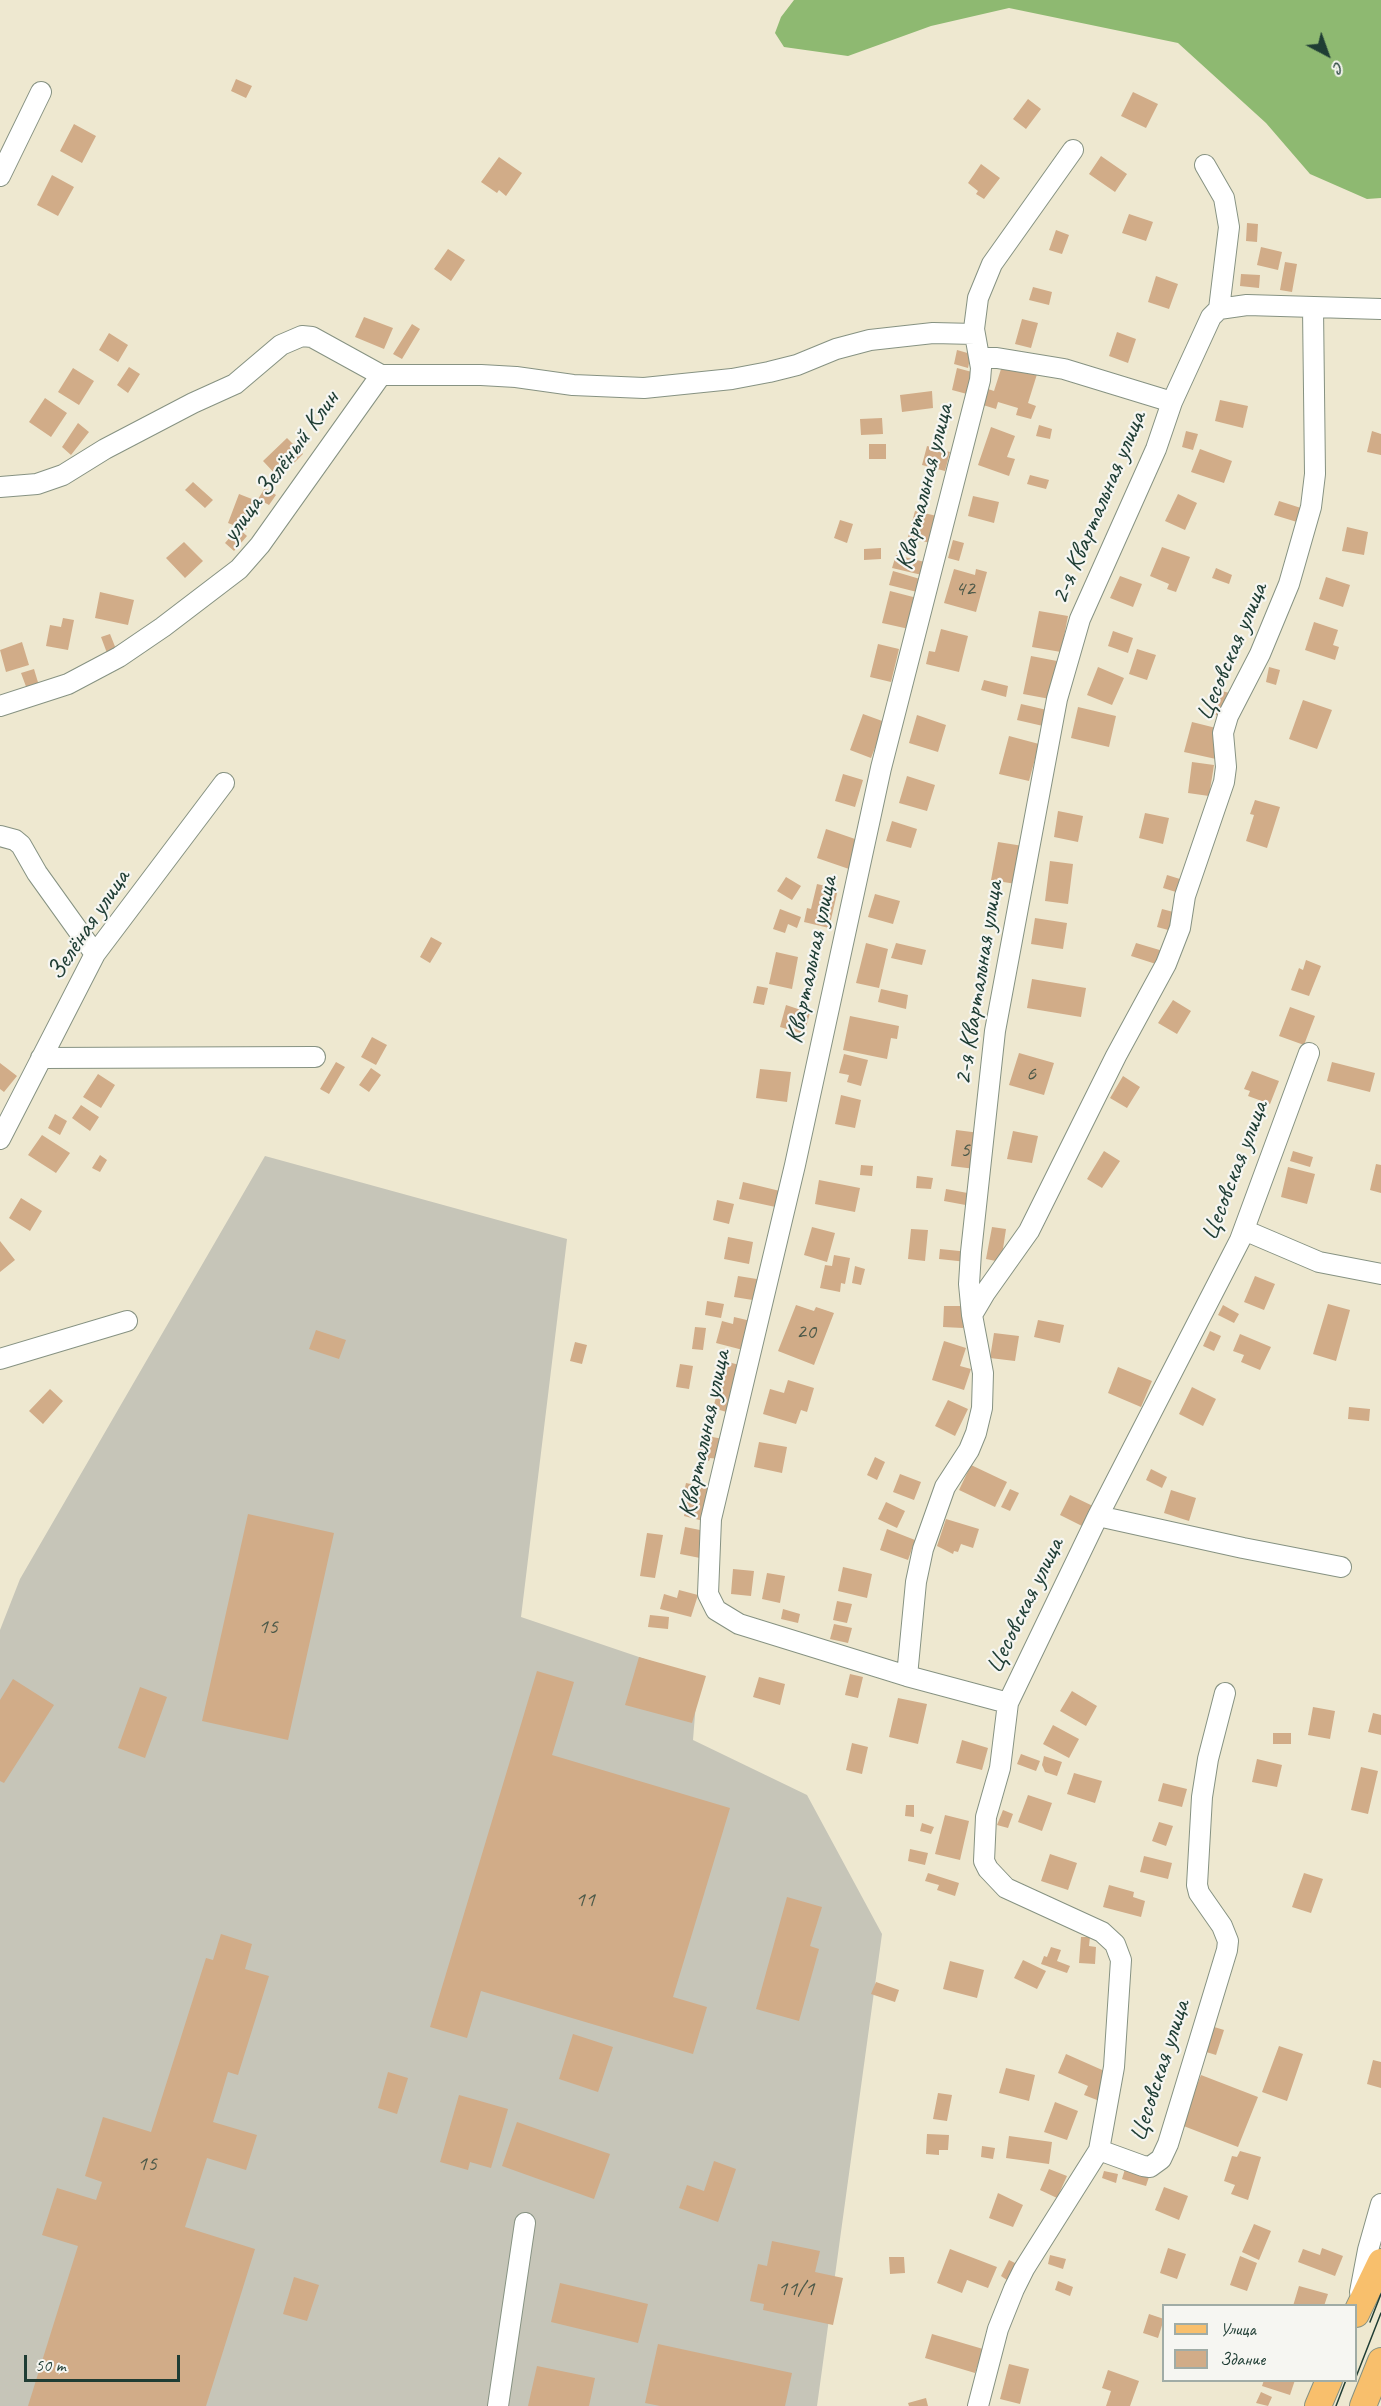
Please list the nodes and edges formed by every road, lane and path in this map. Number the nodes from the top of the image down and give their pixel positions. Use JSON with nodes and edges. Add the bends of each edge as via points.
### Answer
{"nodes":[{"id":1,"x":41,"y":92,"type":"dead end"},
{"id":2,"x":1072,"y":150,"type":"dead end"},
{"id":3,"x":1205,"y":165,"type":"dead end"},
{"id":4,"x":0,"y":176,"type":"edge"},
{"id":5,"x":1313,"y":308,"type":"junction"},
{"id":6,"x":1220,"y":309,"type":"junction"},
{"id":7,"x":1381,"y":309,"type":"edge"},
{"id":8,"x":975,"y":334,"type":"junction"},
{"id":9,"x":980,"y":358,"type":"junction"},
{"id":10,"x":381,"y":375,"type":"junction"},
{"id":11,"x":1172,"y":402,"type":"junction"},
{"id":12,"x":0,"y":487,"type":"edge"},
{"id":13,"x":0,"y":706,"type":"edge"},
{"id":14,"x":224,"y":783,"type":"dead end"},
{"id":15,"x":0,"y":836,"type":"edge"},
{"id":16,"x":95,"y":954,"type":"junction"},
{"id":17,"x":1309,"y":1053,"type":"dead end"},
{"id":18,"x":315,"y":1056,"type":"dead end"},
{"id":19,"x":41,"y":1058,"type":"junction"},
{"id":20,"x":0,"y":1139,"type":"edge"},
{"id":21,"x":1244,"y":1230,"type":"junction"},
{"id":22,"x":1381,"y":1274,"type":"edge"},
{"id":23,"x":972,"y":1315,"type":"junction"},
{"id":24,"x":127,"y":1321,"type":"dead end"},
{"id":25,"x":0,"y":1359,"type":"edge"},
{"id":26,"x":1098,"y":1516,"type":"junction"},
{"id":27,"x":1341,"y":1567,"type":"dead end"},
{"id":28,"x":906,"y":1676,"type":"junction"},
{"id":29,"x":1225,"y":1693,"type":"dead end"},
{"id":30,"x":1008,"y":1703,"type":"junction"},
{"id":31,"x":1099,"y":2150,"type":"junction"},
{"id":32,"x":1381,"y":2204,"type":"edge"},
{"id":33,"x":525,"y":2223,"type":"dead end"},
{"id":34,"x":1381,"y":2262,"type":"edge"},
{"id":35,"x":1357,"y":2307,"type":"edge"},
{"id":36,"x":1357,"y":2310,"type":"edge"},
{"id":37,"x":1381,"y":2361,"type":"edge"},
{"id":38,"x":1328,"y":2382,"type":"edge"},
{"id":39,"x":498,"y":2406,"type":"edge"},
{"id":40,"x":978,"y":2406,"type":"edge"},
{"id":41,"x":1318,"y":2406,"type":"edge"},
{"id":42,"x":1363,"y":2406,"type":"edge"}],
"edges":[{"from":1,"to":4,"type":"street"},
{"from":2,"to":8,"type":"street","name":"Квартальная улица","via":[[992,264],[978,298]]},
{"from":3,"to":6,"type":"street","via":[[1224,198],[1229,227]]},
{"from":5,"to":6,"type":"street","via":[[1247,305]]},
{"from":5,"to":7,"type":"street"},
{"from":5,"to":23,"type":"street","name":"Цесовская улица","via":[[1315,474],[1311,507],[1289,584],[1260,654],[1228,716],[1223,733],[1224,782],[1185,896],[1180,928],[1166,964],[1029,1230]]},
{"from":6,"to":11,"type":"street","name":"2-я Квартальная улица","via":[[1206,326]]},
{"from":8,"to":9,"type":"street","name":"Квартальная улица"},
{"from":8,"to":10,"type":"street","via":[[933,333],[870,340],[769,372],[644,388],[573,386],[481,375]]},
{"from":9,"to":11,"type":"street","via":[[1064,369]]},
{"from":9,"to":28,"type":"street","name":"Квартальная улица","via":[[980,380],[881,768],[795,1165],[711,1519],[708,1594],[716,1610],[732,1620]]},
{"from":10,"to":12,"type":"street","via":[[312,337],[302,336],[281,345],[235,384],[105,449],[63,475],[38,483]]},
{"from":10,"to":13,"type":"street","name":"улица Зелёный Клин","via":[[260,545],[238,569],[119,657],[68,684]]},
{"from":11,"to":23,"type":"street","name":"2-я Квартальная улица","via":[[1156,449],[1080,619],[1057,699],[995,1031],[970,1269]]},
{"from":14,"to":16,"type":"street","name":"Зелёная улица"},
{"from":15,"to":16,"type":"street","via":[[21,845]]},
{"from":16,"to":19,"type":"street","name":"Зелёная улица"},
{"from":17,"to":21,"type":"street","name":"Цесовская улица"},
{"from":18,"to":19,"type":"street"},
{"from":19,"to":20,"type":"street","name":"Зелёная улица"},
{"from":21,"to":22,"type":"street","via":[[1319,1262]]},
{"from":21,"to":26,"type":"street","name":"Цесовская улица"},
{"from":23,"to":28,"type":"street","name":"2-я Квартальная улица","via":[[983,1373],[982,1408],[976,1434],[945,1487],[923,1549]]},
{"from":24,"to":25,"type":"street"},
{"from":26,"to":27,"type":"street"},
{"from":26,"to":30,"type":"street","name":"Цесовская улица"},
{"from":28,"to":30,"type":"street"},
{"from":29,"to":31,"type":"street","name":"Цесовская улица","via":[[1202,1797],[1197,1885],[1222,1926],[1227,1950],[1161,2159],[1143,2166]]},
{"from":30,"to":31,"type":"street","name":"Цесовская улица","via":[[1000,1768],[986,1817],[984,1861],[1006,1888],[1101,1932],[1115,1944],[1121,1960],[1114,2067]]},
{"from":31,"to":40,"type":"street","name":"Цесовская улица","via":[[1014,2289],[998,2329]]},
{"from":32,"to":35,"type":"street"},
{"from":33,"to":39,"type":"street"},
{"from":34,"to":36,"type":"main road"},
{"from":37,"to":42,"type":"main road"},
{"from":38,"to":41,"type":"main road"}]}
